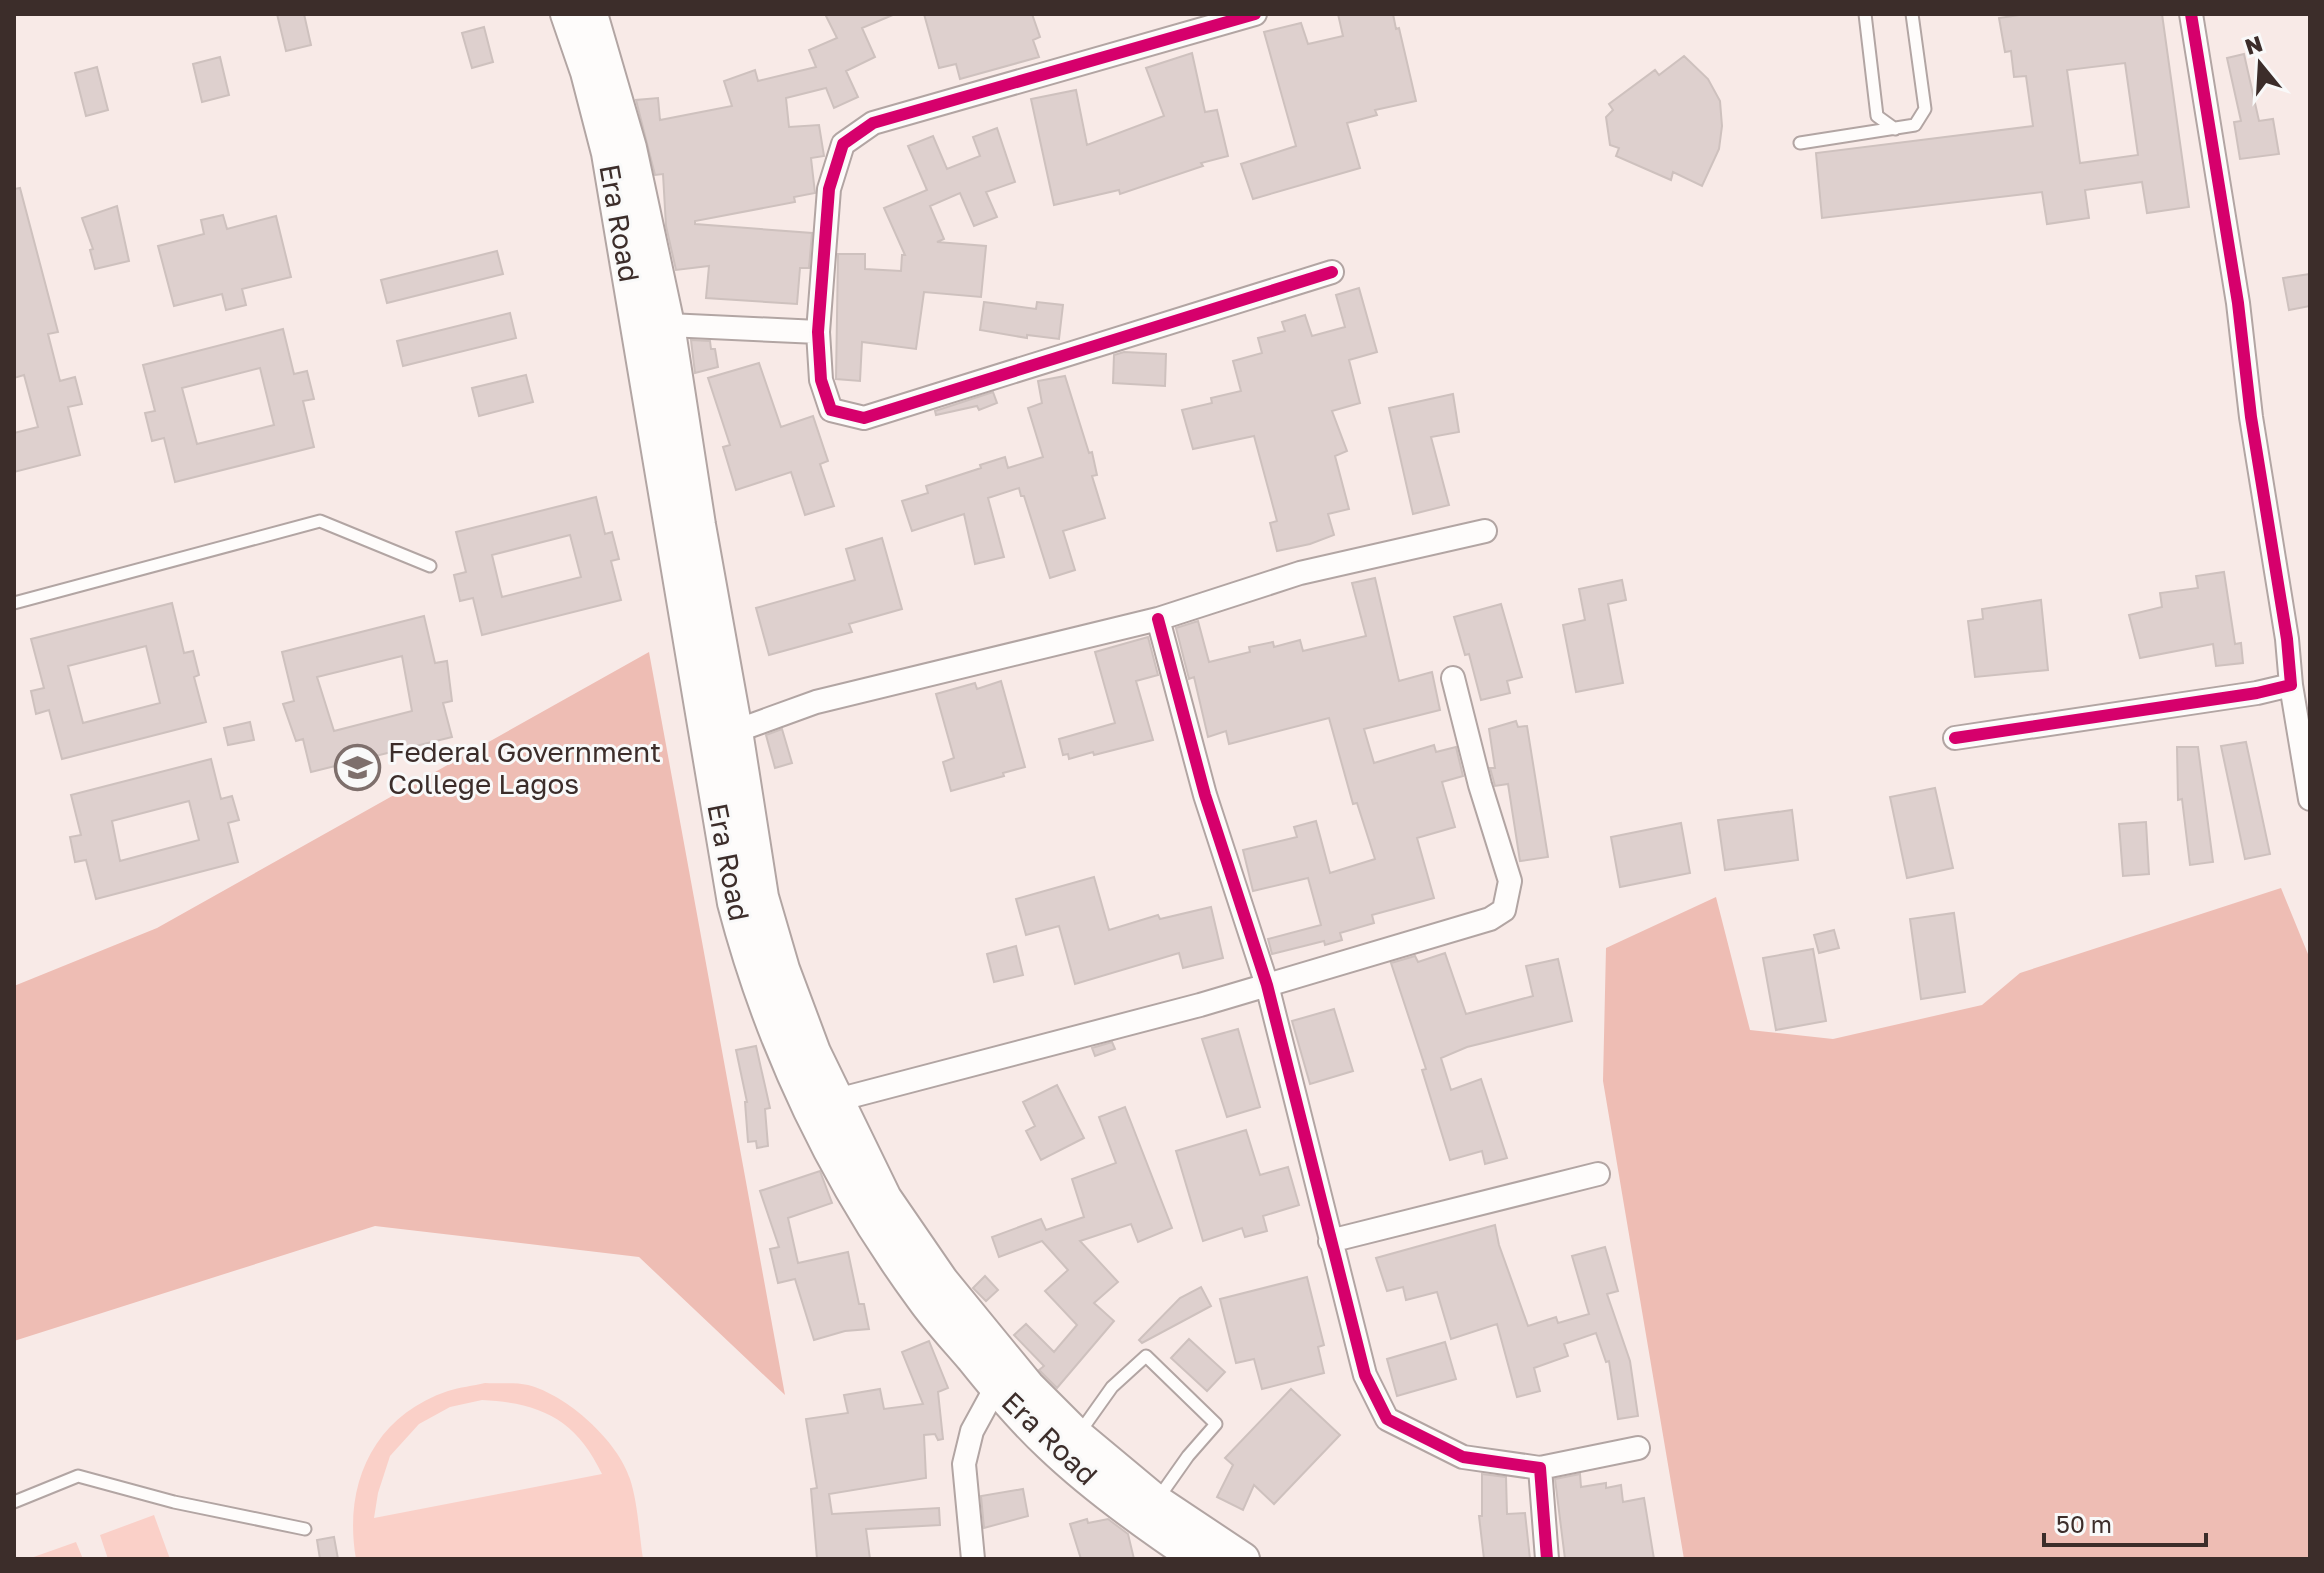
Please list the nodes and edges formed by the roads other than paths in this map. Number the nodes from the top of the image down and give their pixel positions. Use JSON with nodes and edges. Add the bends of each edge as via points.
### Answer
{"nodes":[{"id":1,"x":567,"y":14,"type":"edge"},
{"id":2,"x":591,"y":14,"type":"edge"},
{"id":3,"x":1255,"y":14,"type":"edge"},
{"id":4,"x":1865,"y":14,"type":"edge"},
{"id":5,"x":1912,"y":14,"type":"edge"},
{"id":6,"x":2191,"y":14,"type":"edge"},
{"id":7,"x":1895,"y":129,"type":"junction"},
{"id":8,"x":1800,"y":143,"type":"dead end"},
{"id":9,"x":1332,"y":272,"type":"dead end"},
{"id":10,"x":668,"y":325,"type":"junction"},
{"id":11,"x":818,"y":332,"type":"junction"},
{"id":12,"x":1485,"y":531,"type":"dead end"},
{"id":13,"x":430,"y":566,"type":"dead end"},
{"id":14,"x":14,"y":603,"type":"edge"},
{"id":15,"x":1158,"y":619,"type":"junction"},
{"id":16,"x":1453,"y":678,"type":"dead end"},
{"id":17,"x":2291,"y":685,"type":"junction"},
{"id":18,"x":736,"y":731,"type":"junction"},
{"id":19,"x":1955,"y":738,"type":"dead end"},
{"id":20,"x":2310,"y":799,"type":"edge"},
{"id":21,"x":1267,"y":985,"type":"junction"},
{"id":22,"x":837,"y":1100,"type":"junction"},
{"id":23,"x":1598,"y":1174,"type":"dead end"},
{"id":24,"x":1330,"y":1241,"type":"junction"},
{"id":25,"x":902,"y":1246,"type":"junction"},
{"id":26,"x":996,"y":1387,"type":"junction"},
{"id":27,"x":1078,"y":1436,"type":"junction"},
{"id":28,"x":1638,"y":1448,"type":"dead end"},
{"id":29,"x":1540,"y":1468,"type":"junction"},
{"id":30,"x":1156,"y":1501,"type":"junction"},
{"id":31,"x":14,"y":1502,"type":"edge"},
{"id":32,"x":305,"y":1529,"type":"dead end"},
{"id":33,"x":973,"y":1559,"type":"edge"},
{"id":34,"x":1198,"y":1559,"type":"edge"},
{"id":35,"x":1243,"y":1559,"type":"edge"},
{"id":36,"x":1547,"y":1559,"type":"edge"}],
"edges":[{"from":1,"to":25,"type":"main road","name":"Era Road","via":[[608,153],[734,903],[787,1059],[814,1119],[862,1208]]},
{"from":2,"to":10,"type":"main road","via":[[630,148]]},
{"from":3,"to":11,"type":"street","via":[[873,123],[843,144],[829,189]]},
{"from":4,"to":7,"type":"lane","via":[[1877,116]]},
{"from":5,"to":7,"type":"lane","via":[[1925,109],[1915,125]]},
{"from":6,"to":17,"type":"street"},
{"from":7,"to":8,"type":"lane"},
{"from":9,"to":11,"type":"street","via":[[864,418],[831,410],[821,380]]},
{"from":10,"to":11,"type":"street"},
{"from":10,"to":18,"type":"main road"},
{"from":12,"to":15,"type":"street","via":[[1300,573]]},
{"from":13,"to":14,"type":"lane","via":[[320,521]]},
{"from":15,"to":18,"type":"street","via":[[816,702]]},
{"from":15,"to":21,"type":"street","via":[[1205,795]]},
{"from":16,"to":21,"type":"street","via":[[1510,881],[1504,910],[1490,919]]},
{"from":17,"to":19,"type":"street"},
{"from":17,"to":20,"type":"street"},
{"from":18,"to":22,"type":"main road","via":[[762,897],[783,969]]},
{"from":21,"to":22,"type":"street"},
{"from":21,"to":24,"type":"street"},
{"from":22,"to":25,"type":"main road"},
{"from":23,"to":24,"type":"street"},
{"from":24,"to":29,"type":"street","via":[[1365,1375],[1387,1419],[1463,1457]]},
{"from":25,"to":26,"type":"main road","name":"Era Road","via":[[924,1300]]},
{"from":25,"to":27,"type":"main road","via":[[942,1281],[1028,1386]]},
{"from":26,"to":33,"type":"street","via":[[972,1431],[964,1464]]},
{"from":26,"to":34,"type":"main road","name":"Era Road","via":[[1049,1445]]},
{"from":27,"to":30,"type":"main road"},
{"from":27,"to":30,"type":"lane","via":[[1112,1387],[1146,1356],[1216,1424]]},
{"from":28,"to":29,"type":"street"},
{"from":29,"to":36,"type":"street"},
{"from":30,"to":35,"type":"main road"},
{"from":31,"to":32,"type":"lane","via":[[78,1476]]}]}
